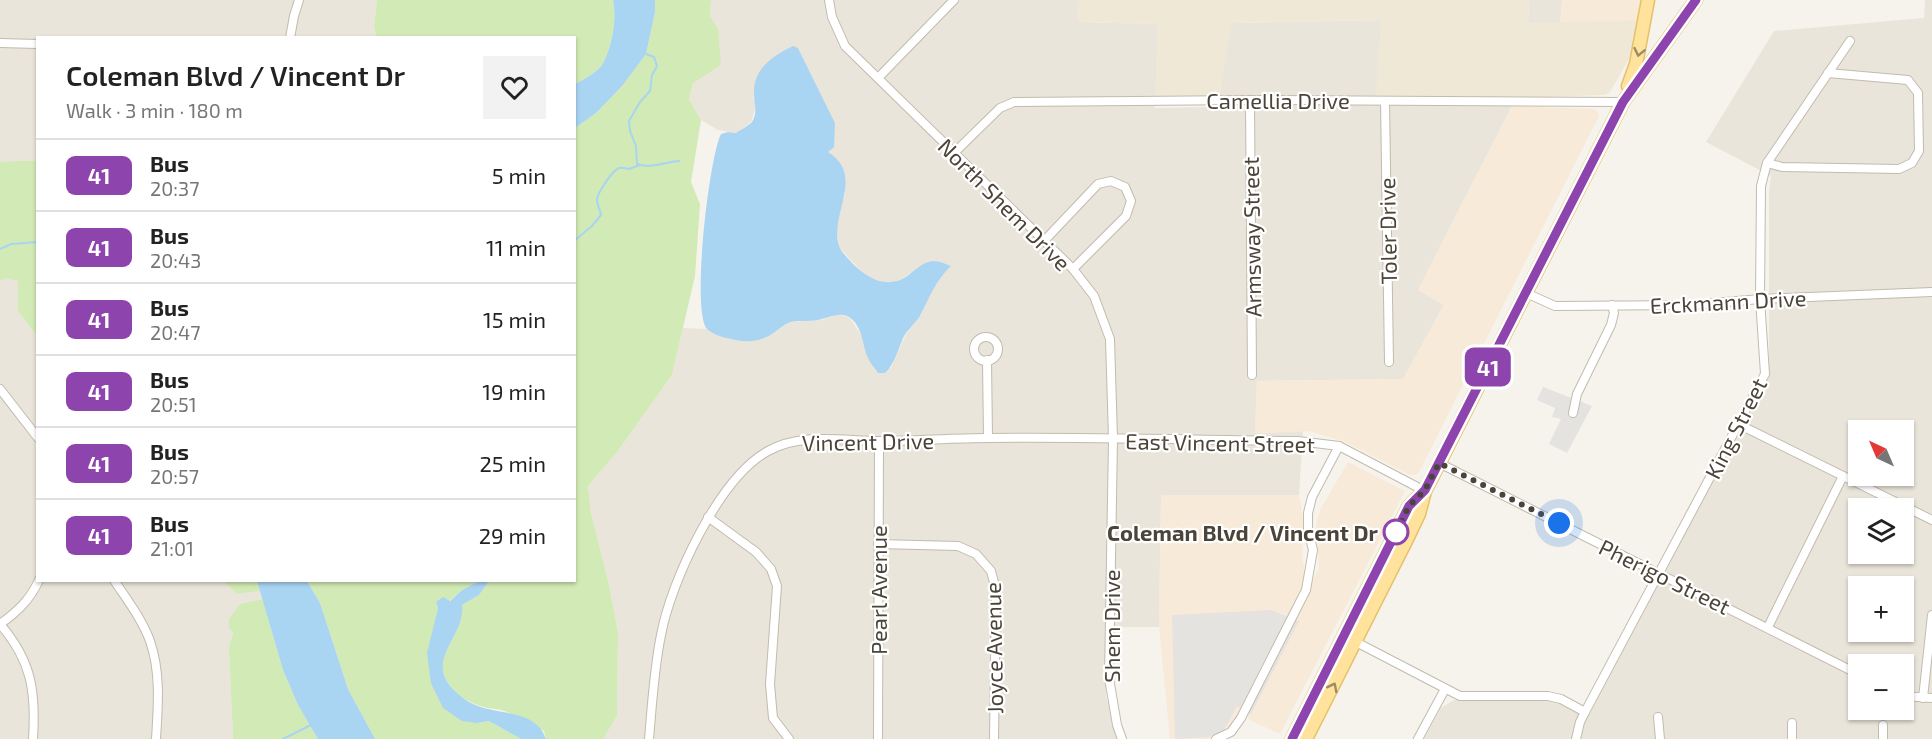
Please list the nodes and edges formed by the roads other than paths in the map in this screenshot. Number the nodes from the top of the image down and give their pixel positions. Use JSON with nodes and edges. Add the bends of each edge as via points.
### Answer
{"nodes":[{"id":1,"x":299,"y":0,"type":"edge"},
{"id":2,"x":829,"y":0,"type":"edge"},
{"id":3,"x":954,"y":0,"type":"edge"},
{"id":4,"x":1648,"y":0,"type":"edge"},
{"id":5,"x":1696,"y":0,"type":"edge"},
{"id":6,"x":290,"y":36,"type":"edge"},
{"id":7,"x":1850,"y":41,"type":"dead end"},
{"id":8,"x":0,"y":43,"type":"edge"},
{"id":9,"x":36,"y":44,"type":"edge"},
{"id":10,"x":1828,"y":74,"type":"junction"},
{"id":11,"x":878,"y":78,"type":"junction"},
{"id":12,"x":1250,"y":100,"type":"junction"},
{"id":13,"x":1385,"y":101,"type":"junction"},
{"id":14,"x":1623,"y":102,"type":"junction"},
{"id":15,"x":954,"y":153,"type":"junction"},
{"id":16,"x":1767,"y":163,"type":"junction"},
{"id":17,"x":1044,"y":241,"type":"junction"},
{"id":18,"x":1073,"y":269,"type":"junction"},
{"id":19,"x":1932,"y":292,"type":"edge"},
{"id":20,"x":1526,"y":293,"type":"junction"},
{"id":21,"x":1760,"y":299,"type":"junction"},
{"id":22,"x":1612,"y":305,"type":"junction"},
{"id":23,"x":987,"y":360,"type":"dead end"},
{"id":24,"x":1389,"y":362,"type":"dead end"},
{"id":25,"x":1252,"y":375,"type":"dead end"},
{"id":26,"x":0,"y":389,"type":"edge"},
{"id":27,"x":1574,"y":413,"type":"dead end"},
{"id":28,"x":1738,"y":424,"type":"junction"},
{"id":29,"x":36,"y":435,"type":"edge"},
{"id":30,"x":988,"y":438,"type":"junction"},
{"id":31,"x":1113,"y":439,"type":"junction"},
{"id":32,"x":879,"y":441,"type":"junction"},
{"id":33,"x":1339,"y":446,"type":"junction"},
{"id":34,"x":1439,"y":463,"type":"junction"},
{"id":35,"x":1843,"y":476,"type":"junction"},
{"id":36,"x":1425,"y":490,"type":"junction"},
{"id":37,"x":708,"y":517,"type":"junction"},
{"id":38,"x":1932,"y":520,"type":"edge"},
{"id":39,"x":878,"y":544,"type":"junction"},
{"id":40,"x":1660,"y":573,"type":"junction"},
{"id":41,"x":38,"y":582,"type":"edge"},
{"id":42,"x":115,"y":582,"type":"edge"},
{"id":43,"x":1932,"y":615,"type":"edge"},
{"id":44,"x":0,"y":624,"type":"edge"},
{"id":45,"x":1768,"y":627,"type":"junction"},
{"id":46,"x":1356,"y":642,"type":"junction"},
{"id":47,"x":1848,"y":669,"type":"edge"},
{"id":48,"x":1445,"y":689,"type":"junction"},
{"id":49,"x":1914,"y":697,"type":"edge"},
{"id":50,"x":1923,"y":698,"type":"junction"},
{"id":51,"x":1932,"y":698,"type":"edge"},
{"id":52,"x":1585,"y":712,"type":"junction"},
{"id":53,"x":1658,"y":717,"type":"dead end"},
{"id":54,"x":1792,"y":723,"type":"dead end"},
{"id":55,"x":1883,"y":725,"type":"dead end"},
{"id":56,"x":33,"y":739,"type":"edge"},
{"id":57,"x":156,"y":739,"type":"edge"},
{"id":58,"x":649,"y":739,"type":"edge"},
{"id":59,"x":789,"y":739,"type":"edge"},
{"id":60,"x":878,"y":739,"type":"edge"},
{"id":61,"x":994,"y":739,"type":"edge"},
{"id":62,"x":1122,"y":739,"type":"edge"},
{"id":63,"x":1216,"y":739,"type":"edge"},
{"id":64,"x":1292,"y":739,"type":"edge"},
{"id":65,"x":1306,"y":739,"type":"edge"},
{"id":66,"x":1418,"y":739,"type":"edge"},
{"id":67,"x":1576,"y":739,"type":"edge"},
{"id":68,"x":1660,"y":739,"type":"edge"},
{"id":69,"x":1792,"y":739,"type":"edge"},
{"id":70,"x":1883,"y":739,"type":"edge"}],
"edges":[{"from":1,"to":6,"type":"street"},
{"from":2,"to":11,"type":"street","name":"North Shem Drive","via":[[845,46]]},
{"from":3,"to":11,"type":"street"},
{"from":4,"to":14,"type":"main road","one_way":true,"via":[[1636,64]]},
{"from":5,"to":14,"type":"main road"},
{"from":7,"to":10,"type":"street","name":"King Street"},
{"from":8,"to":9,"type":"street"},
{"from":10,"to":16,"type":"street","name":"King Street"},
{"from":10,"to":16,"type":"street","via":[[1908,80],[1918,93],[1918,151],[1912,163],[1899,169],[1782,168]]},
{"from":11,"to":15,"type":"street","name":"North Shem Drive"},
{"from":12,"to":13,"type":"street","name":"Camellia Drive"},
{"from":12,"to":15,"type":"street","name":"Camellia Drive","via":[[1014,102],[1000,108]]},
{"from":12,"to":25,"type":"street","name":"Armsway Street"},
{"from":13,"to":14,"type":"street","name":"Camellia Drive"},
{"from":13,"to":24,"type":"street","name":"Toler Drive"},
{"from":14,"to":20,"type":"main road"},
{"from":15,"to":17,"type":"street","name":"North Shem Drive"},
{"from":16,"to":21,"type":"street","name":"King Street","via":[[1761,186]]},
{"from":17,"to":18,"type":"street","name":"North Shem Drive"},
{"from":17,"to":18,"type":"street","via":[[1098,184],[1111,181],[1125,187],[1131,201],[1126,216]]},
{"from":18,"to":31,"type":"street","name":"North Shem Drive","via":[[1094,296],[1110,339]]},
{"from":19,"to":21,"type":"street","name":"Erckmann Drive"},
{"from":20,"to":22,"type":"street","name":"Erckmann Drive","via":[[1555,306]]},
{"from":20,"to":34,"type":"main road"},
{"from":21,"to":22,"type":"street","name":"Erckmann Drive","via":[[1690,305]]},
{"from":21,"to":28,"type":"street","name":"King Street","via":[[1765,374]]},
{"from":22,"to":27,"type":"street","via":[[1611,325],[1576,394]]},
{"from":23,"to":30,"type":"street"},
{"from":26,"to":29,"type":"street"},
{"from":28,"to":35,"type":"street"},
{"from":28,"to":40,"type":"street","name":"King Street"},
{"from":30,"to":31,"type":"street","name":"Vincent Drive"},
{"from":30,"to":32,"type":"street","name":"Vincent Drive"},
{"from":31,"to":33,"type":"street","name":"East Vincent Street","via":[[1298,441]]},
{"from":31,"to":62,"type":"street","name":"Shem Drive","via":[[1109,678]]},
{"from":32,"to":37,"type":"street","name":"Vincent Drive","via":[[800,440],[768,450],[736,475]]},
{"from":32,"to":39,"type":"street","name":"Pearl Avenue"},
{"from":33,"to":36,"type":"street","name":"East Vincent Street"},
{"from":33,"to":63,"type":"street","via":[[1312,497],[1308,513],[1313,550],[1306,590],[1241,718],[1231,732]]},
{"from":34,"to":36,"type":"main road"},
{"from":34,"to":40,"type":"street","name":"Pherigo Street"},
{"from":35,"to":38,"type":"street"},
{"from":35,"to":45,"type":"street"},
{"from":36,"to":46,"type":"main road","via":[[1417,518]]},
{"from":36,"to":64,"type":"main road","via":[[1409,506]]},
{"from":37,"to":58,"type":"street","name":"Vincent Drive","via":[[667,609]]},
{"from":37,"to":59,"type":"street","via":[[756,552],[771,569],[777,586],[770,684],[773,718]]},
{"from":39,"to":60,"type":"street","name":"Pearl Avenue"},
{"from":39,"to":61,"type":"street","name":"Joyce Avenue","via":[[958,546],[976,554],[991,570],[996,590]]},
{"from":40,"to":45,"type":"street","name":"Pherigo Street"},
{"from":40,"to":52,"type":"street","name":"King Street"},
{"from":41,"to":44,"type":"street","via":[[20,610]]},
{"from":42,"to":57,"type":"street","via":[[150,640],[159,690]]},
{"from":43,"to":50,"type":"street"},
{"from":44,"to":56,"type":"street","via":[[30,675],[35,699]]},
{"from":45,"to":47,"type":"street","name":"Pherigo Street"},
{"from":46,"to":48,"type":"street"},
{"from":65,"to":46,"type":"main road","one_way":true},
{"from":48,"to":52,"type":"street","via":[[1471,697],[1548,696]]},
{"from":48,"to":66,"type":"street"},
{"from":49,"to":50,"type":"street"},
{"from":50,"to":51,"type":"street"},
{"from":52,"to":67,"type":"street","name":"King Street"},
{"from":53,"to":68,"type":"street"},
{"from":54,"to":69,"type":"street"},
{"from":55,"to":70,"type":"street"}]}
